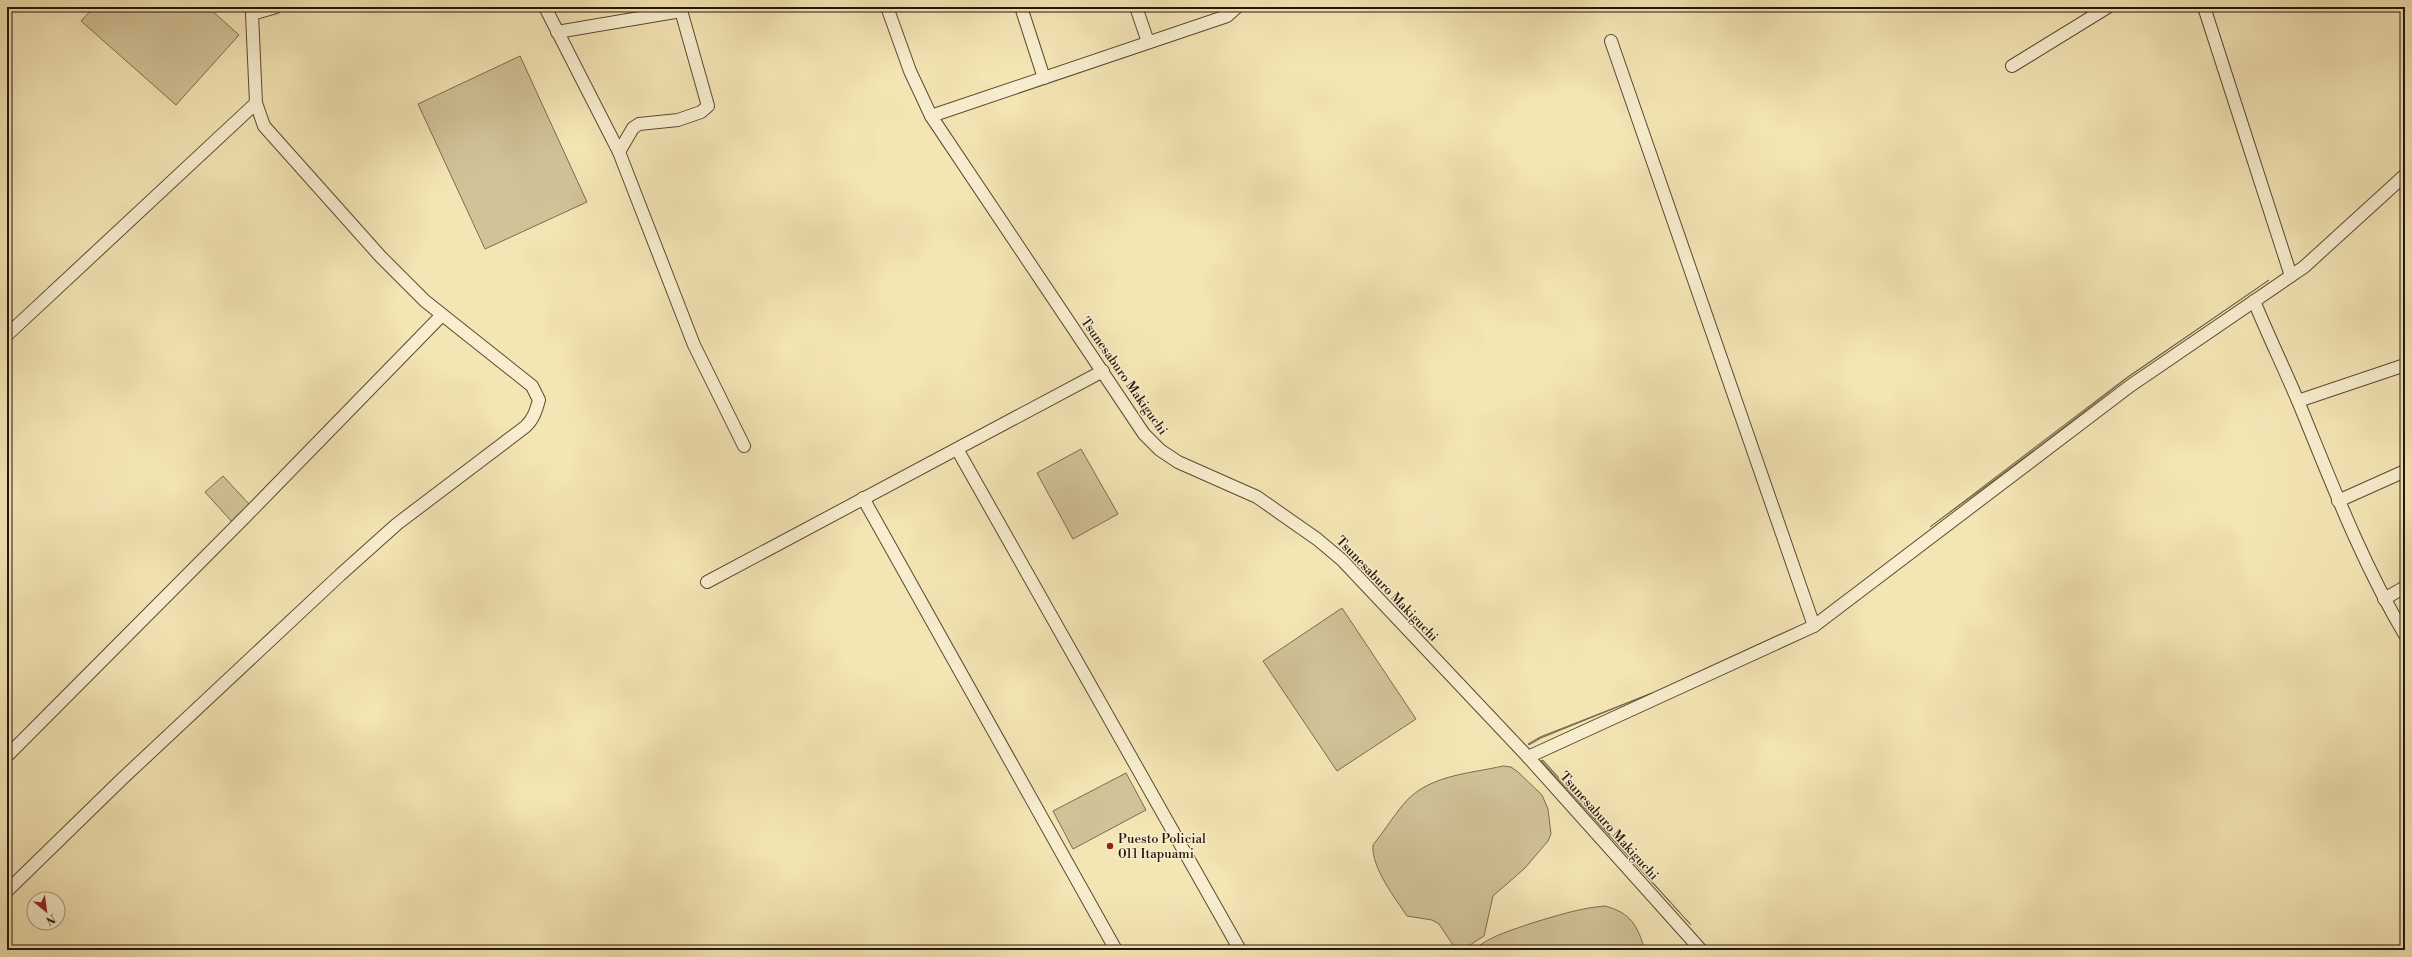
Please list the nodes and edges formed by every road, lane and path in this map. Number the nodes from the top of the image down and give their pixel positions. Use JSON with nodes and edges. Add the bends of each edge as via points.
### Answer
{"nodes":[{"id":1,"x":276,"y":7,"type":"edge"},
{"id":2,"x":545,"y":7,"type":"edge"},
{"id":3,"x":887,"y":7,"type":"edge"},
{"id":4,"x":1022,"y":7,"type":"edge"},
{"id":5,"x":1136,"y":7,"type":"edge"},
{"id":6,"x":1237,"y":7,"type":"edge"},
{"id":7,"x":2108,"y":7,"type":"edge"},
{"id":8,"x":2204,"y":7,"type":"edge"},
{"id":9,"x":681,"y":9,"type":"edge"},
{"id":10,"x":557,"y":32,"type":"junction"},
{"id":11,"x":1610,"y":41,"type":"dead end"},
{"id":12,"x":1148,"y":42,"type":"junction"},
{"id":13,"x":2012,"y":66,"type":"dead end"},
{"id":14,"x":1044,"y":78,"type":"junction"},
{"id":15,"x":256,"y":103,"type":"junction"},
{"id":16,"x":931,"y":116,"type":"junction"},
{"id":17,"x":619,"y":152,"type":"junction"},
{"id":18,"x":2405,"y":175,"type":"edge"},
{"id":19,"x":2291,"y":276,"type":"junction"},
{"id":20,"x":2254,"y":301,"type":"junction"},
{"id":21,"x":442,"y":315,"type":"junction"},
{"id":22,"x":7,"y":336,"type":"edge"},
{"id":23,"x":2405,"y":365,"type":"edge"},
{"id":24,"x":1103,"y":371,"type":"junction"},
{"id":25,"x":2298,"y":401,"type":"junction"},
{"id":26,"x":744,"y":446,"type":"dead end"},
{"id":27,"x":957,"y":449,"type":"junction"},
{"id":28,"x":2405,"y":471,"type":"edge"},
{"id":29,"x":863,"y":498,"type":"junction"},
{"id":30,"x":2338,"y":501,"type":"junction"},
{"id":31,"x":707,"y":582,"type":"dead end"},
{"id":32,"x":2405,"y":587,"type":"edge"},
{"id":33,"x":2384,"y":599,"type":"junction"},
{"id":34,"x":1814,"y":626,"type":"junction"},
{"id":35,"x":2405,"y":635,"type":"edge"},
{"id":36,"x":7,"y":756,"type":"edge"},
{"id":37,"x":1528,"y":757,"type":"junction"},
{"id":38,"x":7,"y":891,"type":"edge"},
{"id":39,"x":1116,"y":950,"type":"edge"},
{"id":40,"x":1240,"y":950,"type":"edge"},
{"id":41,"x":1701,"y":950,"type":"edge"}],
"edges":[{"from":1,"to":15,"type":"street","via":[[252,14]]},
{"from":2,"to":10,"type":"street"},
{"from":3,"to":16,"type":"street","name":"Tsunesaburo Makiguchi","via":[[910,70]]},
{"from":4,"to":14,"type":"street"},
{"from":5,"to":12,"type":"street"},
{"from":6,"to":12,"type":"street","via":[[1227,16]]},
{"from":7,"to":13,"type":"street"},
{"from":8,"to":19,"type":"street"},
{"from":9,"to":10,"type":"street"},
{"from":9,"to":17,"type":"street","via":[[708,106],[701,112],[678,120],[639,124],[633,128]]},
{"from":10,"to":17,"type":"street"},
{"from":11,"to":34,"type":"street"},
{"from":12,"to":14,"type":"street"},
{"from":14,"to":16,"type":"street"},
{"from":15,"to":21,"type":"street","via":[[264,126],[273,139],[380,256]]},
{"from":15,"to":22,"type":"street"},
{"from":16,"to":24,"type":"street","name":"Tsunesaburo Makiguchi"},
{"from":17,"to":26,"type":"street","via":[[694,345]]},
{"from":18,"to":19,"type":"street"},
{"from":19,"to":20,"type":"street"},
{"from":20,"to":25,"type":"street"},
{"from":20,"to":34,"type":"street","via":[[2130,386]]},
{"from":21,"to":36,"type":"street","via":[[247,516]]},
{"from":21,"to":38,"type":"street","via":[[532,386],[539,400],[531,422],[397,524],[340,575],[123,778]]},
{"from":23,"to":25,"type":"street"},
{"from":24,"to":27,"type":"street"},
{"from":24,"to":37,"type":"street","name":"Tsunesaburo Makiguchi","via":[[1144,434],[1160,450],[1190,468],[1257,497],[1342,560]]},
{"from":25,"to":30,"type":"street"},
{"from":27,"to":29,"type":"street"},
{"from":27,"to":40,"type":"street"},
{"from":28,"to":30,"type":"street"},
{"from":29,"to":31,"type":"street"},
{"from":29,"to":39,"type":"street"},
{"from":30,"to":33,"type":"street"},
{"from":32,"to":33,"type":"street"},
{"from":33,"to":35,"type":"street"},
{"from":34,"to":37,"type":"street"},
{"from":37,"to":41,"type":"street","name":"Tsunesaburo Makiguchi"}]}
